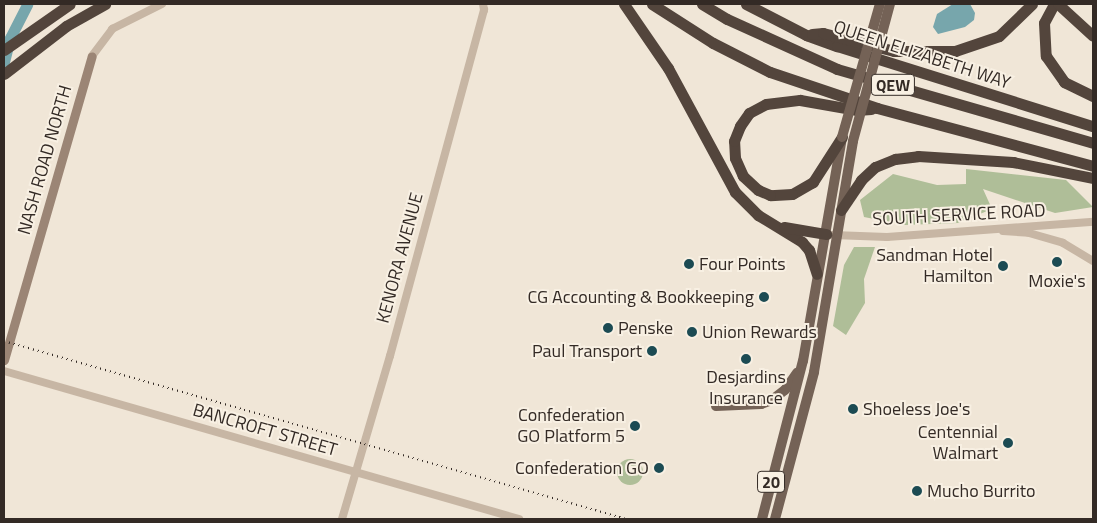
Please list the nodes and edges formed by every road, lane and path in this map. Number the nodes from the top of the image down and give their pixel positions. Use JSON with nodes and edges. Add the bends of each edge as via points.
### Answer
{"nodes":[{"id":1,"x":70,"y":4,"type":"edge"},
{"id":2,"x":105,"y":4,"type":"edge"},
{"id":3,"x":162,"y":4,"type":"edge"},
{"id":4,"x":483,"y":4,"type":"edge"},
{"id":5,"x":624,"y":4,"type":"edge"},
{"id":6,"x":652,"y":4,"type":"edge"},
{"id":7,"x":702,"y":4,"type":"edge"},
{"id":8,"x":746,"y":4,"type":"edge"},
{"id":9,"x":880,"y":4,"type":"edge"},
{"id":10,"x":890,"y":4,"type":"edge"},
{"id":11,"x":1032,"y":4,"type":"edge"},
{"id":12,"x":1054,"y":4,"type":"edge"},
{"id":13,"x":1058,"y":4,"type":"edge"},
{"id":14,"x":806,"y":34,"type":"junction"},
{"id":15,"x":1093,"y":36,"type":"edge"},
{"id":16,"x":4,"y":50,"type":"edge"},
{"id":17,"x":92,"y":56,"type":"joint"},
{"id":18,"x":4,"y":74,"type":"edge"},
{"id":19,"x":1093,"y":96,"type":"edge"},
{"id":20,"x":878,"y":108,"type":"junction"},
{"id":21,"x":1093,"y":126,"type":"edge"},
{"id":22,"x":848,"y":139,"type":"junction"},
{"id":23,"x":1093,"y":143,"type":"edge"},
{"id":24,"x":1093,"y":166,"type":"edge"},
{"id":25,"x":1093,"y":178,"type":"edge"},
{"id":26,"x":836,"y":210,"type":"junction"},
{"id":27,"x":1093,"y":222,"type":"edge"},
{"id":28,"x":773,"y":224,"type":"junction"},
{"id":29,"x":983,"y":230,"type":"junction"},
{"id":30,"x":831,"y":235,"type":"junction"},
{"id":31,"x":1093,"y":261,"type":"edge"},
{"id":32,"x":817,"y":274,"type":"junction"},
{"id":33,"x":4,"y":360,"type":"edge"},
{"id":34,"x":803,"y":361,"type":"junction"},
{"id":35,"x":4,"y":371,"type":"edge"},
{"id":36,"x":716,"y":406,"type":"dead end"},
{"id":37,"x":355,"y":471,"type":"junction"},
{"id":38,"x":342,"y":519,"type":"edge"},
{"id":39,"x":519,"y":519,"type":"edge"},
{"id":40,"x":762,"y":519,"type":"edge"},
{"id":41,"x":775,"y":519,"type":"edge"}],
"edges":[{"from":1,"to":16,"type":"highway"},
{"from":2,"to":18,"type":"highway","via":[[66,26]]},
{"from":3,"to":17,"type":"street","name":"NASH ROAD NORTH","via":[[112,29]]},
{"from":4,"to":37,"type":"street","name":"KENORA AVENUE","via":[[390,356]]},
{"from":5,"to":28,"type":"highway","via":[[668,68],[735,192]]},
{"from":6,"to":20,"type":"highway","via":[[712,43],[770,72]]},
{"from":7,"to":23,"type":"highway","name":"QUEEN ELIZABETH WAY","number":"QEW","via":[[727,19],[837,69]]},
{"from":8,"to":14,"type":"highway","name":"QUEEN ELIZABETH WAY","number":"QEW"},
{"from":9,"to":22,"type":"main road","bridge":true},
{"from":10,"to":22,"type":"main road","bridge":true},
{"from":11,"to":14,"type":"highway","via":[[999,36],[955,51],[894,51],[823,33]]},
{"from":12,"to":19,"type":"highway","via":[[1044,23],[1046,56],[1064,82]]},
{"from":13,"to":15,"type":"highway"},
{"from":14,"to":21,"type":"highway","name":"QUEEN ELIZABETH WAY","number":"QEW"},
{"from":17,"to":33,"type":"main road","name":"NASH ROAD NORTH"},
{"from":20,"to":22,"type":"highway","via":[[856,110],[800,100],[766,104],[749,113],[740,126],[734,141],[735,158],[743,176],[758,190],[770,195],[792,194],[813,182]]},
{"from":20,"to":24,"type":"highway"},
{"from":22,"to":26,"type":"main road"},
{"from":25,"to":26,"type":"highway","via":[[1013,162],[918,156],[895,159],[875,167]]},
{"from":26,"to":30,"type":"main road"},
{"from":27,"to":29,"type":"street","name":"SOUTH SERVICE ROAD"},
{"from":28,"to":30,"type":"highway"},
{"from":28,"to":32,"type":"highway","via":[[809,250]]},
{"from":29,"to":30,"type":"street","name":"SOUTH SERVICE ROAD","via":[[887,237]]},
{"from":29,"to":31,"type":"street","via":[[1029,233],[1063,243]]},
{"from":30,"to":32,"type":"main road"},
{"from":30,"to":41,"type":"main road","number":"20","via":[[814,372]]},
{"from":32,"to":34,"type":"main road"},
{"from":34,"to":36,"type":"main road","via":[[785,390],[772,400],[761,404]]},
{"from":34,"to":40,"type":"main road","number":"20"},
{"from":35,"to":37,"type":"street","name":"BANCROFT STREET"},
{"from":37,"to":38,"type":"street","name":"KENORA AVENUE"},
{"from":37,"to":39,"type":"street","name":"BANCROFT STREET"}]}
